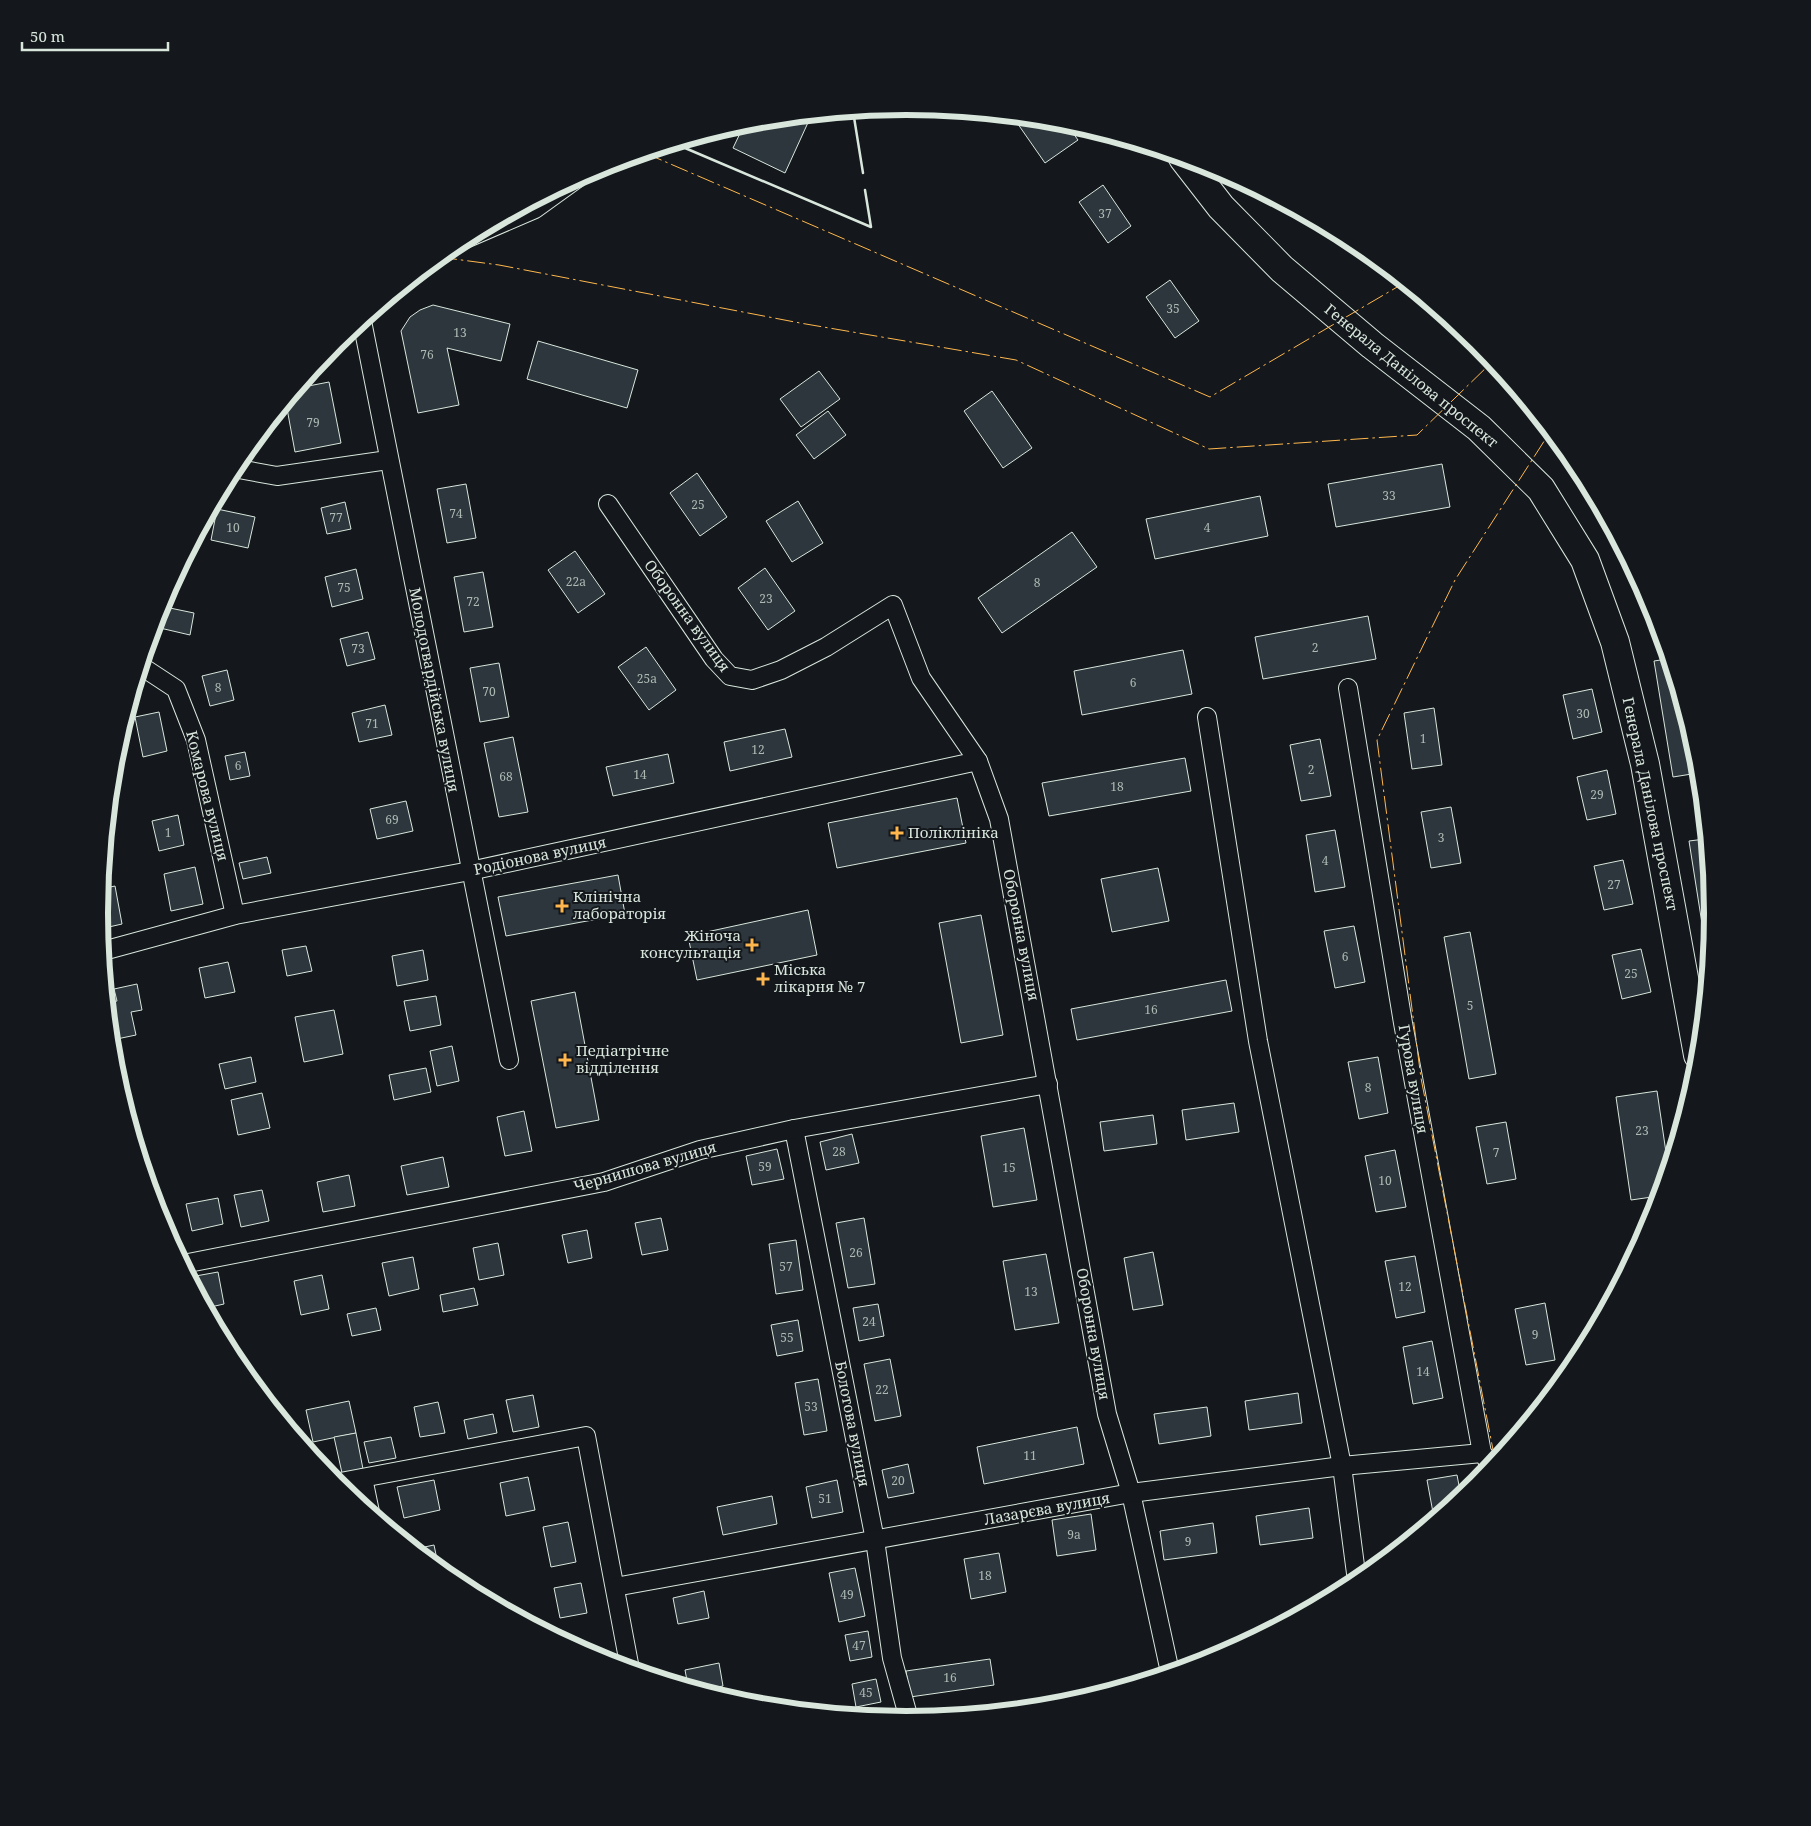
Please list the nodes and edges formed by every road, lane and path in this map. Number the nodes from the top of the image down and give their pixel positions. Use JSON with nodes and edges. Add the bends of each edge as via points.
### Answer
{"nodes":[{"id":1,"x":1191,"y":168,"type":"edge"},
{"id":2,"x":547,"y":200,"type":"edge"},
{"id":3,"x":515,"y":217,"type":"edge"},
{"id":4,"x":363,"y":328,"type":"edge"},
{"id":5,"x":388,"y":460,"type":"junction"},
{"id":6,"x":242,"y":470,"type":"edge"},
{"id":7,"x":608,"y":504,"type":"dead end"},
{"id":8,"x":146,"y":669,"type":"edge"},
{"id":9,"x":1348,"y":688,"type":"dead end"},
{"id":10,"x":1207,"y":717,"type":"dead end"},
{"id":11,"x":978,"y":761,"type":"junction"},
{"id":12,"x":470,"y":871,"type":"junction"},
{"id":13,"x":236,"y":916,"type":"junction"},
{"id":14,"x":109,"y":949,"type":"edge"},
{"id":15,"x":1694,"y":1034,"type":"edge"},
{"id":16,"x":508,"y":1060,"type":"dead end"},
{"id":17,"x":1048,"y":1084,"type":"junction"},
{"id":18,"x":794,"y":1129,"type":"junction"},
{"id":19,"x":189,"y":1263,"type":"edge"},
{"id":20,"x":1488,"y":1457,"type":"edge"},
{"id":21,"x":1486,"y":1460,"type":"edge"},
{"id":22,"x":1342,"y":1466,"type":"junction"},
{"id":23,"x":363,"y":1478,"type":"junction"},
{"id":24,"x":345,"y":1481,"type":"edge"},
{"id":25,"x":1131,"y":1493,"type":"junction"},
{"id":26,"x":368,"y":1503,"type":"edge"},
{"id":27,"x":875,"y":1540,"type":"junction"},
{"id":28,"x":1357,"y":1571,"type":"edge"},
{"id":29,"x":615,"y":1587,"type":"junction"},
{"id":30,"x":629,"y":1661,"type":"edge"},
{"id":31,"x":1169,"y":1666,"type":"edge"},
{"id":32,"x":907,"y":1711,"type":"edge"}],
"edges":[{"from":1,"to":15,"type":"main road","name":"Генерала Данілова проспект","via":[[1221,207],[1282,270],[1479,428],[1534,482],[1585,560],[1615,642],[1645,764]]},
{"from":2,"to":3,"type":"street"},
{"from":4,"to":5,"type":"street","name":"Молодогвардійська вулиця"},
{"from":5,"to":6,"type":"street","via":[[277,476]]},
{"from":5,"to":12,"type":"street","name":"Молодогвардійська вулиця"},
{"from":7,"to":11,"type":"street","name":"Оборонна вулиця","via":[[714,660],[730,676],[752,680],[781,670],[893,606],[921,678]]},
{"from":8,"to":13,"type":"street","name":"Комарова вулиця","via":[[176,689],[196,740]]},
{"from":9,"to":20,"type":"street","name":"Гурова вулиця","via":[[1403,1023]]},
{"from":10,"to":22,"type":"street","via":[[1258,1041]]},
{"from":11,"to":12,"type":"street","name":"Родіонова вулиця"},
{"from":11,"to":17,"type":"street","name":"Оборонна вулиця","via":[[999,819]]},
{"from":12,"to":13,"type":"street","name":"Родіонова вулиця"},
{"from":12,"to":16,"type":"street","name":"Молодогвардійська вулиця"},
{"from":13,"to":14,"type":"street","name":"Родіонова вулиця"},
{"from":17,"to":18,"type":"street","name":"Чернишова вулиця"},
{"from":17,"to":25,"type":"street","name":"Оборонна вулиця","via":[[1107,1414]]},
{"from":18,"to":19,"type":"street","name":"Чернишова вулиця","via":[[700,1150],[604,1182]]},
{"from":18,"to":27,"type":"street","name":"Болотова вулиця"},
{"from":21,"to":22,"type":"street","name":"Лазарєва вулиця"},
{"from":22,"to":25,"type":"street","name":"Лазарєва вулиця"},
{"from":22,"to":28,"type":"street"},
{"from":23,"to":24,"type":"street"},
{"from":23,"to":26,"type":"street"},
{"from":23,"to":29,"type":"street","via":[[586,1436]]},
{"from":25,"to":27,"type":"street","name":"Лазарєва вулиця"},
{"from":25,"to":31,"type":"street","name":"Оборонна вулиця"},
{"from":27,"to":29,"type":"street","name":"Лазарєва вулиця"},
{"from":27,"to":32,"type":"street","name":"Болотова вулиця","via":[[892,1658]]},
{"from":29,"to":30,"type":"street"}]}
